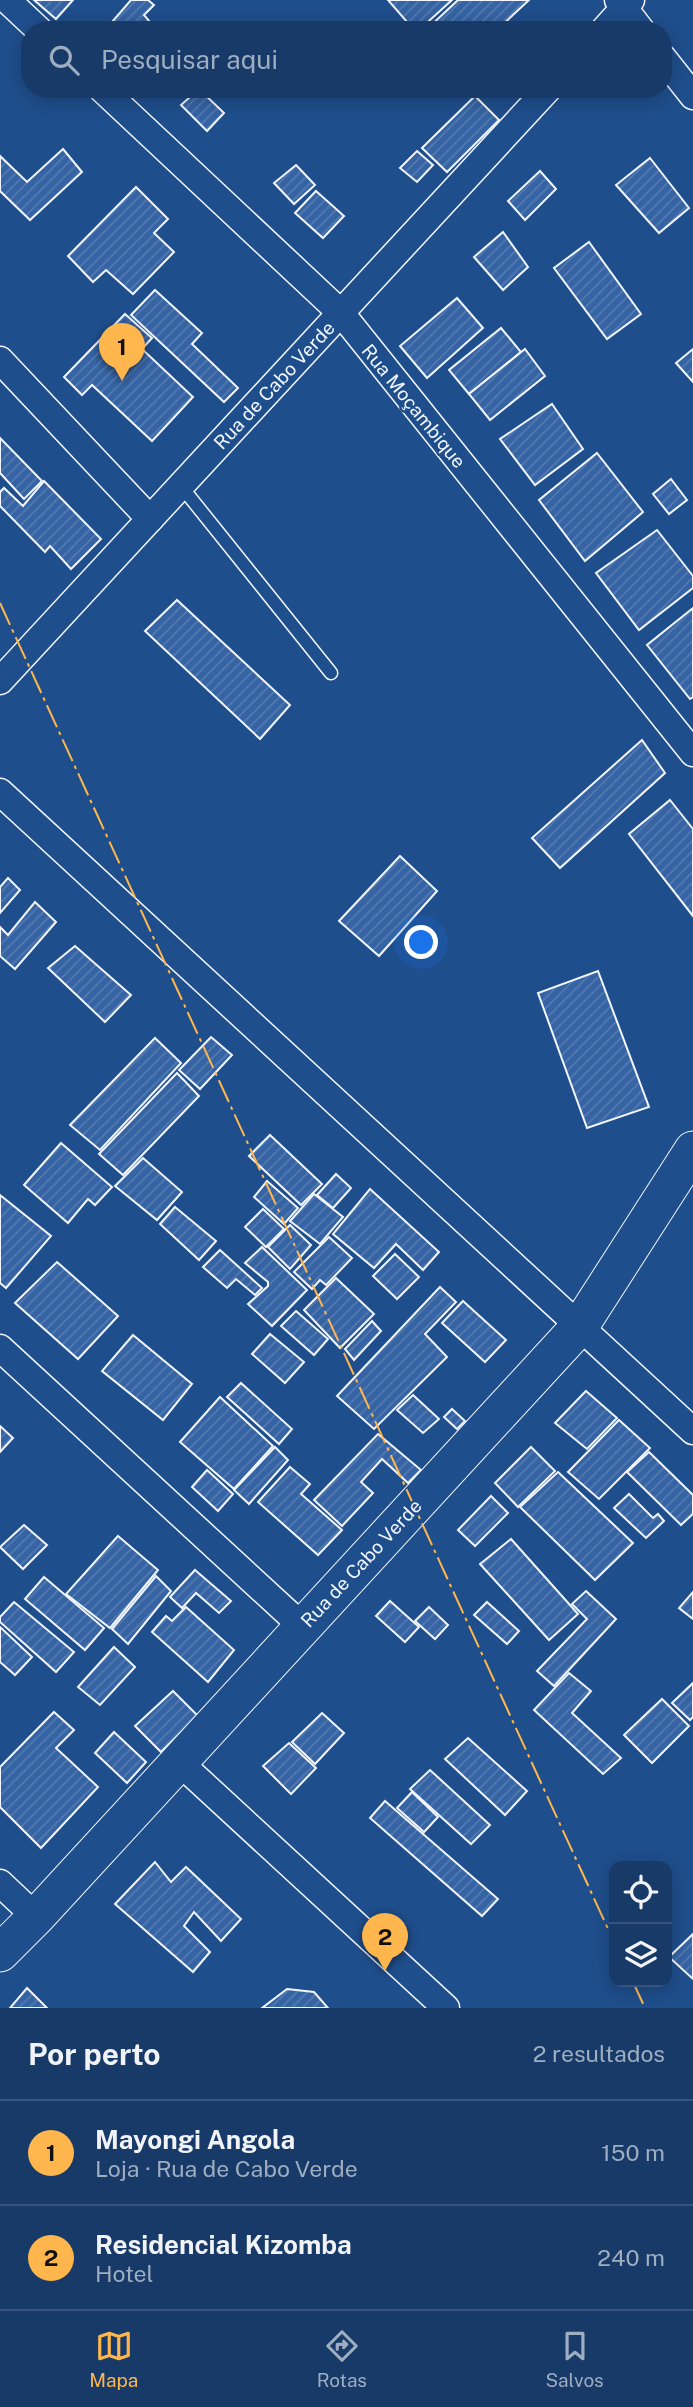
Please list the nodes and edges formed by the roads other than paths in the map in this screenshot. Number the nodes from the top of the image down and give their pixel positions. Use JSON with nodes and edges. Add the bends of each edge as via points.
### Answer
{"nodes":[{"id":1,"x":7,"y":0,"type":"edge"},
{"id":2,"x":624,"y":3,"type":"edge"},
{"id":3,"x":29,"y":21,"type":"edge"},
{"id":4,"x":611,"y":21,"type":"edge"},
{"id":5,"x":635,"y":21,"type":"edge"},
{"id":6,"x":672,"y":69,"type":"edge"},
{"id":7,"x":693,"y":96,"type":"edge"},
{"id":8,"x":112,"y":98,"type":"edge"},
{"id":9,"x":540,"y":98,"type":"edge"},
{"id":10,"x":341,"y":313,"type":"junction"},
{"id":11,"x":0,"y":360,"type":"edge"},
{"id":12,"x":181,"y":486,"type":"junction"},
{"id":13,"x":150,"y":519,"type":"junction"},
{"id":14,"x":331,"y":673,"type":"dead end"},
{"id":15,"x":0,"y":681,"type":"edge"},
{"id":16,"x":693,"y":753,"type":"edge"},
{"id":17,"x":0,"y":792,"type":"edge"},
{"id":18,"x":693,"y":1150,"type":"edge"},
{"id":19,"x":580,"y":1326,"type":"junction"},
{"id":20,"x":0,"y":1348,"type":"edge"},
{"id":21,"x":693,"y":1431,"type":"edge"},
{"id":22,"x":303,"y":1627,"type":"junction"},
{"id":23,"x":179,"y":1762,"type":"junction"},
{"id":24,"x":0,"y":1883,"type":"edge"},
{"id":25,"x":36,"y":1917,"type":"junction"},
{"id":26,"x":0,"y":1953,"type":"edge"},
{"id":27,"x":446,"y":2008,"type":"edge"}],
"edges":[{"from":1,"to":3,"type":"street"},
{"from":2,"to":4,"type":"street"},
{"from":2,"to":5,"type":"street"},
{"from":6,"to":7,"type":"street"},
{"from":8,"to":10,"type":"street","name":"Rua Moçambique"},
{"from":9,"to":10,"type":"street","name":"Rua de Cabo Verde"},
{"from":10,"to":12,"type":"street","name":"Rua de Cabo Verde"},
{"from":10,"to":16,"type":"street","name":"Rua Moçambique"},
{"from":11,"to":13,"type":"street"},
{"from":12,"to":13,"type":"street","name":"Rua de Cabo Verde"},
{"from":12,"to":14,"type":"lane"},
{"from":13,"to":15,"type":"street","name":"Rua de Cabo Verde"},
{"from":17,"to":19,"type":"street"},
{"from":18,"to":19,"type":"main road","name":"Rua de Cabo Verde"},
{"from":19,"to":21,"type":"street"},
{"from":19,"to":22,"type":"main road","name":"Rua de Cabo Verde"},
{"from":20,"to":22,"type":"street"},
{"from":22,"to":23,"type":"main road","name":"Rua de Cabo Verde"},
{"from":23,"to":25,"type":"main road","name":"Rua de Cabo Verde"},
{"from":23,"to":27,"type":"street"},
{"from":24,"to":25,"type":"street"},
{"from":25,"to":26,"type":"main road","name":"Rua de Cabo Verde"}]}
